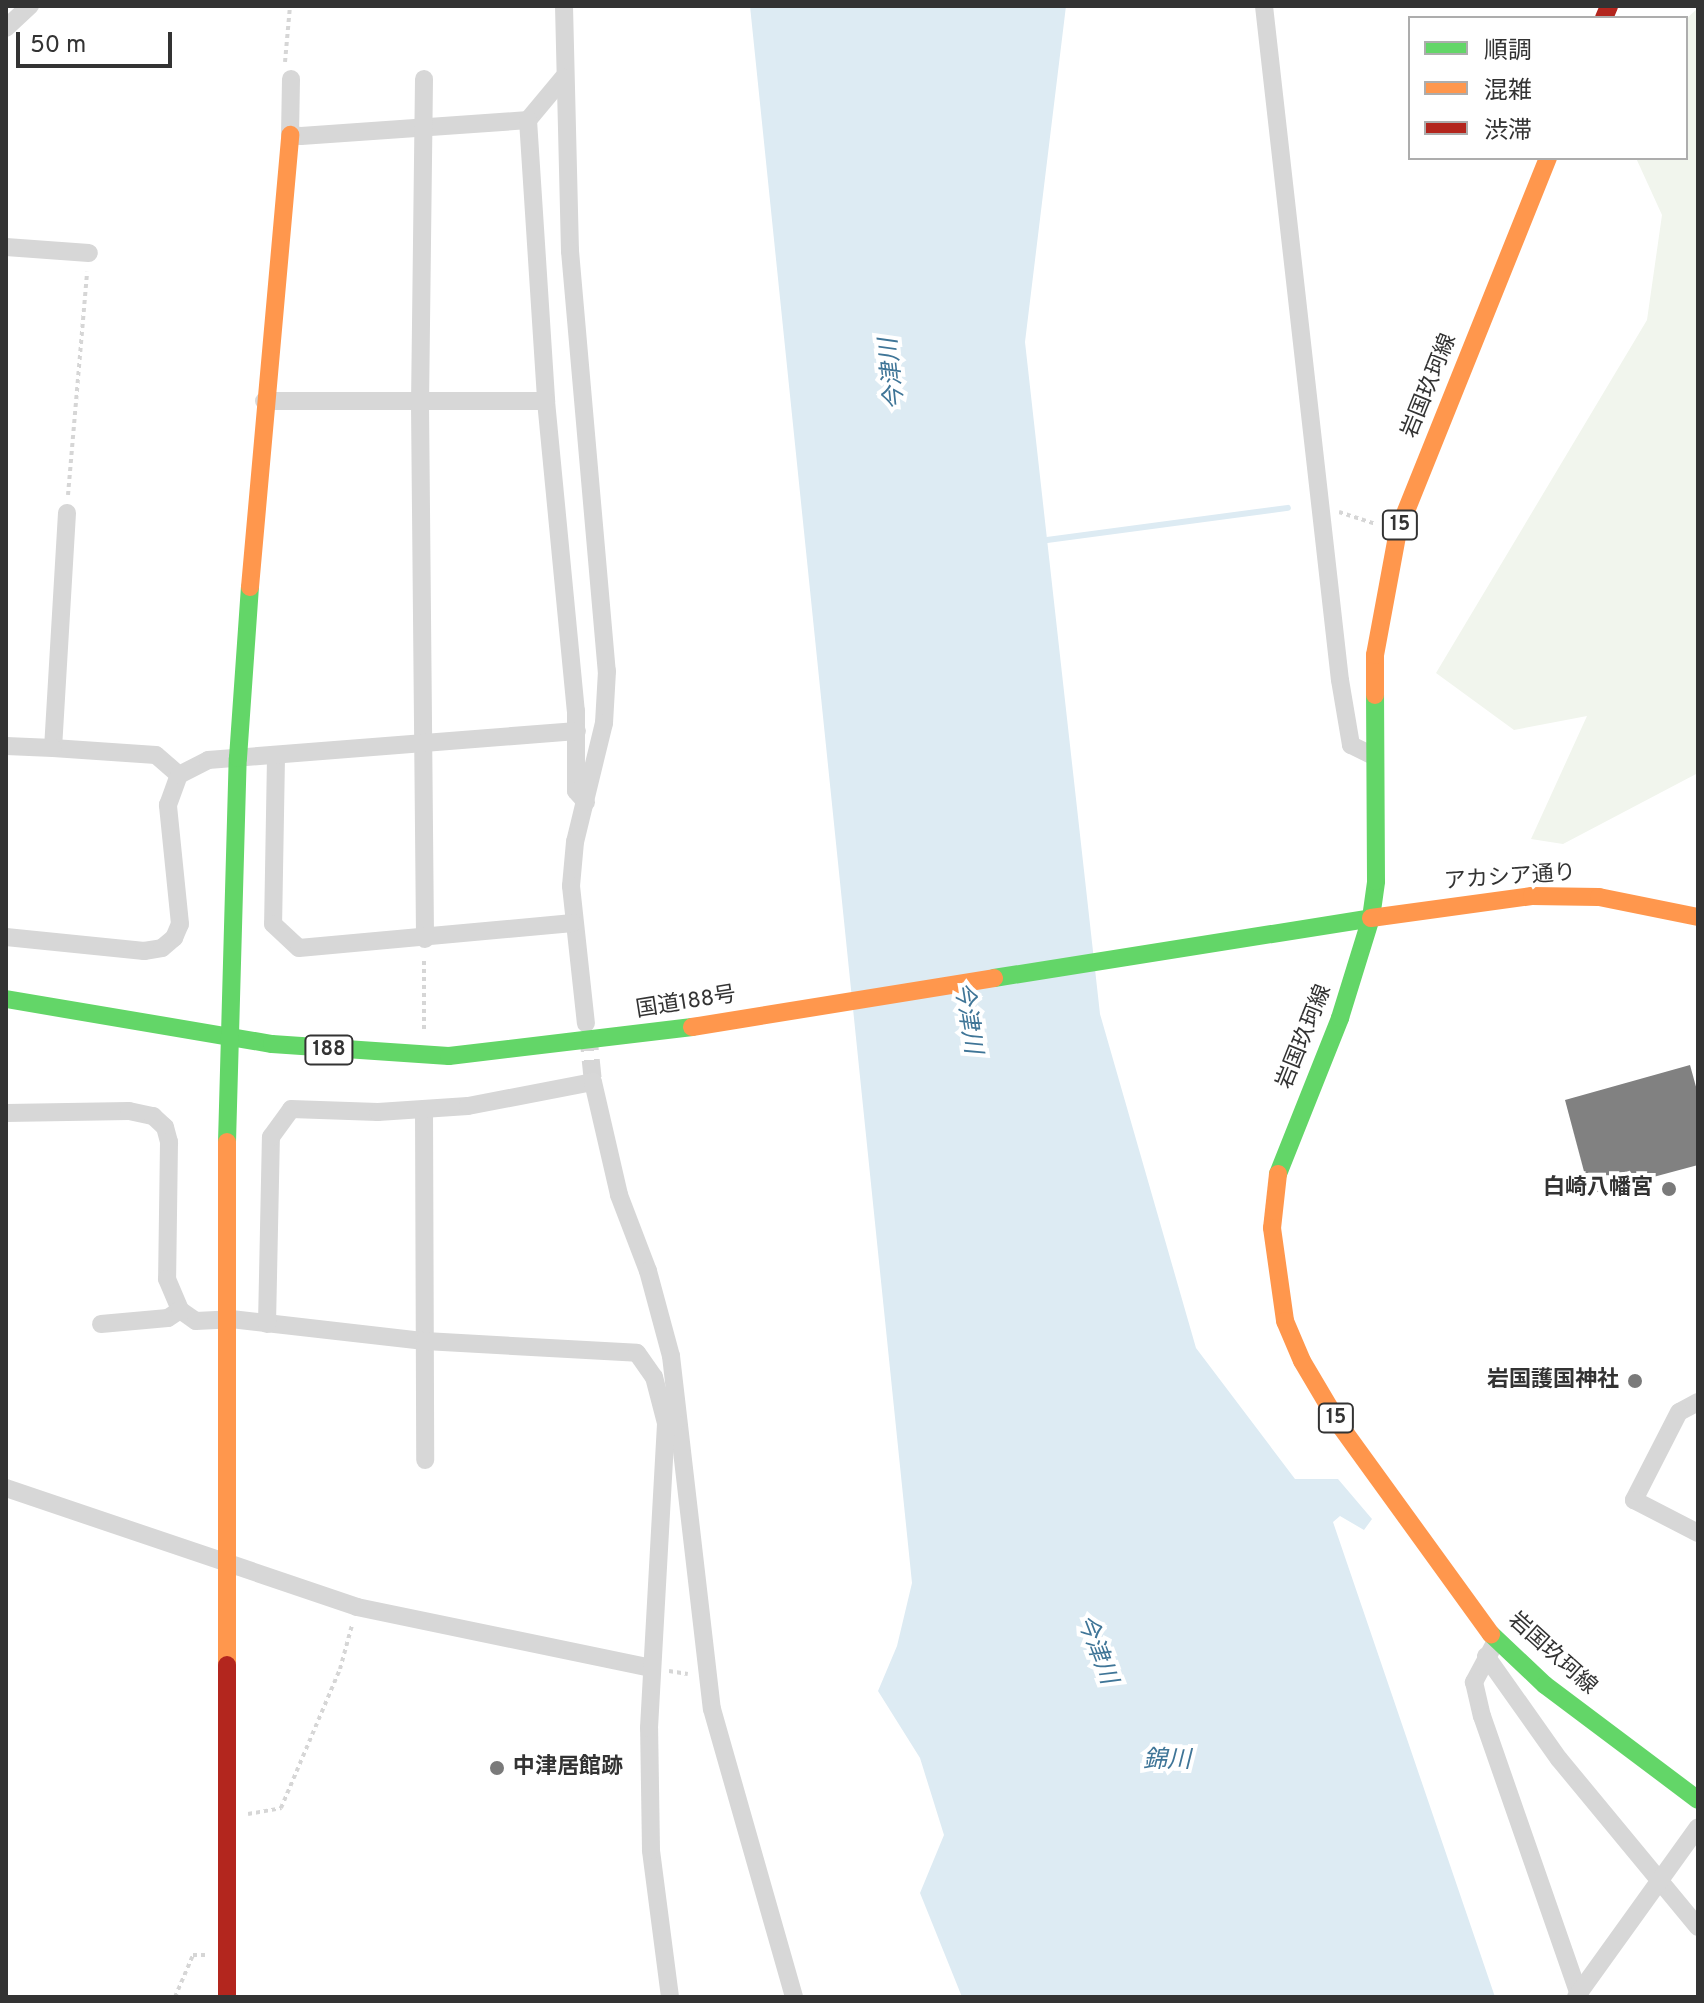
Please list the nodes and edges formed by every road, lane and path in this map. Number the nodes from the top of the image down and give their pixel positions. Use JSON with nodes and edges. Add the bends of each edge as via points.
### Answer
{"nodes":[{"id":1,"x":30,"y":6,"type":"edge"},
{"id":2,"x":290,"y":6,"type":"edge"},
{"id":3,"x":564,"y":6,"type":"edge"},
{"id":4,"x":1264,"y":6,"type":"edge"},
{"id":5,"x":6,"y":28,"type":"edge"},
{"id":6,"x":563,"y":78,"type":"junction"},
{"id":7,"x":291,"y":79,"type":"joint"},
{"id":8,"x":424,"y":79,"type":"dead end"},
{"id":9,"x":528,"y":120,"type":"junction"},
{"id":10,"x":424,"y":127,"type":"junction"},
{"id":11,"x":290,"y":135,"type":"junction"},
{"id":12,"x":1547,"y":160,"type":"edge"},
{"id":13,"x":6,"y":247,"type":"edge"},
{"id":14,"x":89,"y":253,"type":"joint"},
{"id":15,"x":264,"y":401,"type":"junction"},
{"id":16,"x":546,"y":401,"type":"junction"},
{"id":17,"x":420,"y":404,"type":"junction"},
{"id":18,"x":1318,"y":505,"type":"junction"},
{"id":19,"x":67,"y":513,"type":"joint"},
{"id":20,"x":1398,"y":531,"type":"junction"},
{"id":21,"x":577,"y":731,"type":"junction"},
{"id":22,"x":423,"y":742,"type":"junction"},
{"id":23,"x":6,"y":746,"type":"edge"},
{"id":24,"x":53,"y":748,"type":"junction"},
{"id":25,"x":1374,"y":756,"type":"junction"},
{"id":26,"x":276,"y":757,"type":"junction"},
{"id":27,"x":238,"y":758,"type":"junction"},
{"id":28,"x":179,"y":775,"type":"junction"},
{"id":29,"x":586,"y":802,"type":"junction"},
{"id":30,"x":1698,"y":917,"type":"edge"},
{"id":31,"x":1371,"y":918,"type":"junction"},
{"id":32,"x":573,"y":923,"type":"junction"},
{"id":33,"x":6,"y":937,"type":"edge"},
{"id":34,"x":425,"y":939,"type":"junction"},
{"id":35,"x":6,"y":999,"type":"edge"},
{"id":36,"x":586,"y":1023,"type":"tunnel mouth"},
{"id":37,"x":424,"y":1035,"type":"dead end"},
{"id":38,"x":227,"y":1038,"type":"junction"},
{"id":39,"x":424,"y":1109,"type":"junction"},
{"id":40,"x":6,"y":1113,"type":"edge"},
{"id":41,"x":180,"y":1310,"type":"junction"},
{"id":42,"x":231,"y":1319,"type":"junction"},
{"id":43,"x":101,"y":1324,"type":"dead end"},
{"id":44,"x":267,"y":1324,"type":"junction"},
{"id":45,"x":425,"y":1341,"type":"junction"},
{"id":46,"x":1698,"y":1402,"type":"edge"},
{"id":47,"x":672,"y":1422,"type":"junction"},
{"id":48,"x":425,"y":1460,"type":"dead end"},
{"id":49,"x":6,"y":1488,"type":"edge"},
{"id":50,"x":1698,"y":1533,"type":"edge"},
{"id":51,"x":230,"y":1562,"type":"junction"},
{"id":52,"x":357,"y":1607,"type":"junction"},
{"id":53,"x":1491,"y":1648,"type":"junction"},
{"id":54,"x":651,"y":1668,"type":"junction"},
{"id":55,"x":706,"y":1674,"type":"junction"},
{"id":56,"x":1698,"y":1800,"type":"edge"},
{"id":57,"x":228,"y":1814,"type":"junction"},
{"id":58,"x":1698,"y":1827,"type":"edge"},
{"id":59,"x":1660,"y":1880,"type":"junction"},
{"id":60,"x":1698,"y":1927,"type":"edge"},
{"id":61,"x":228,"y":1954,"type":"junction"},
{"id":62,"x":1578,"y":1996,"type":"edge"},
{"id":63,"x":175,"y":1997,"type":"edge"},
{"id":64,"x":227,"y":1997,"type":"edge"},
{"id":65,"x":670,"y":1997,"type":"edge"},
{"id":66,"x":794,"y":1997,"type":"edge"}],
"edges":[{"from":1,"to":5,"type":"street"},
{"from":2,"to":7,"type":"path","via":[[285,68]]},
{"from":3,"to":6,"type":"street"},
{"from":4,"to":18,"type":"street"},
{"from":6,"to":9,"type":"street"},
{"from":6,"to":29,"type":"street","via":[[570,251],[607,671],[604,723]]},
{"from":7,"to":11,"type":"street"},
{"from":8,"to":10,"type":"street"},
{"from":9,"to":10,"type":"street"},
{"from":9,"to":16,"type":"street"},
{"from":10,"to":11,"type":"street"},
{"from":10,"to":17,"type":"street"},
{"from":11,"to":15,"type":"main road"},
{"from":12,"to":20,"type":"main road","name":"岩国玖珂線","number":"15"},
{"from":13,"to":14,"type":"street"},
{"from":14,"to":19,"type":"path"},
{"from":15,"to":17,"type":"street"},
{"from":15,"to":27,"type":"main road"},
{"from":16,"to":17,"type":"street"},
{"from":16,"to":21,"type":"street"},
{"from":17,"to":22,"type":"street"},
{"from":18,"to":20,"type":"path"},
{"from":18,"to":25,"type":"street","via":[[1351,745]]},
{"from":19,"to":24,"type":"street"},
{"from":20,"to":25,"type":"main road","name":"岩国玖珂線","number":"15","via":[[1375,655]]},
{"from":21,"to":22,"type":"street"},
{"from":21,"to":29,"type":"street","via":[[576,791]]},
{"from":22,"to":26,"type":"street"},
{"from":22,"to":34,"type":"street"},
{"from":23,"to":24,"type":"street"},
{"from":24,"to":28,"type":"street","via":[[156,755]]},
{"from":25,"to":31,"type":"main road","name":"岩国玖珂線","number":"15","via":[[1376,881]]},
{"from":26,"to":27,"type":"street"},
{"from":26,"to":34,"type":"street","via":[[273,924],[299,948]]},
{"from":27,"to":28,"type":"street","via":[[208,760]]},
{"from":27,"to":38,"type":"main road"},
{"from":28,"to":33,"type":"street","via":[[168,805],[180,924],[174,938],[162,948],[144,951]]},
{"from":29,"to":32,"type":"street","via":[[575,842]]},
{"from":30,"to":31,"type":"main road","name":"アカシア通り","via":[[1599,897],[1532,896]]},
{"from":31,"to":38,"type":"main road","name":"国道188号","number":"188","via":[[655,1032],[449,1056],[369,1054]]},
{"from":31,"to":53,"type":"main road","name":"岩国玖珂線","number":"15","via":[[1340,1018],[1276,1181],[1272,1228],[1278,1283],[1285,1321],[1302,1361]]},
{"from":32,"to":34,"type":"street"},
{"from":32,"to":36,"type":"street"},
{"from":34,"to":37,"type":"path"},
{"from":35,"to":38,"type":"main road","name":"国道188号","number":"188"},
{"from":38,"to":42,"type":"main road"},
{"from":39,"to":44,"type":"street","via":[[291,1109],[274,1126]]},
{"from":39,"to":45,"type":"street"},
{"from":39,"to":47,"type":"street","via":[[593,1082],[619,1195],[662,1317]]},
{"from":40,"to":41,"type":"street","via":[[129,1111],[153,1116],[165,1127],[167,1279]]},
{"from":41,"to":42,"type":"street","via":[[196,1321]]},
{"from":41,"to":43,"type":"street","via":[[168,1318]]},
{"from":42,"to":44,"type":"street"},
{"from":42,"to":51,"type":"main road"},
{"from":44,"to":45,"type":"street"},
{"from":45,"to":47,"type":"street","via":[[637,1353],[654,1377]]},
{"from":45,"to":48,"type":"street"},
{"from":46,"to":50,"type":"street","via":[[1679,1412],[1634,1500]]},
{"from":47,"to":54,"type":"street"},
{"from":47,"to":55,"type":"street"},
{"from":49,"to":51,"type":"street"},
{"from":51,"to":52,"type":"street"},
{"from":51,"to":57,"type":"main road"},
{"from":52,"to":54,"type":"street"},
{"from":52,"to":57,"type":"path","via":[[340,1669],[281,1808]]},
{"from":53,"to":56,"type":"main road","name":"岩国玖珂線","number":"15"},
{"from":53,"to":59,"type":"street","via":[[1559,1759]]},
{"from":53,"to":62,"type":"street","via":[[1474,1682],[1482,1716]]},
{"from":54,"to":55,"type":"path"},
{"from":54,"to":65,"type":"street","via":[[651,1850]]},
{"from":55,"to":66,"type":"street","via":[[741,1820]]},
{"from":57,"to":61,"type":"main road"},
{"from":58,"to":59,"type":"street"},
{"from":59,"to":60,"type":"street"},
{"from":59,"to":62,"type":"street"},
{"from":61,"to":63,"type":"path","via":[[193,1955]]},
{"from":61,"to":64,"type":"main road"}]}
